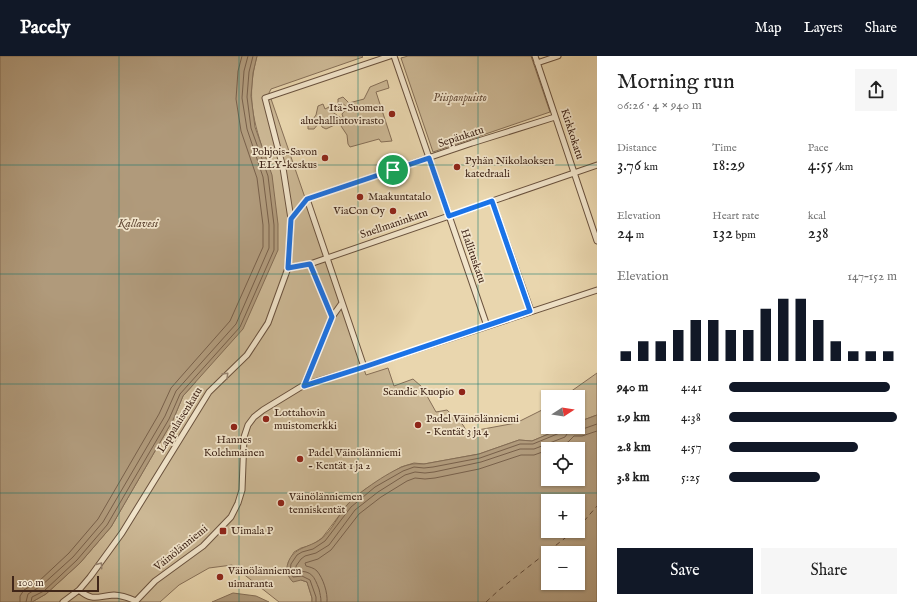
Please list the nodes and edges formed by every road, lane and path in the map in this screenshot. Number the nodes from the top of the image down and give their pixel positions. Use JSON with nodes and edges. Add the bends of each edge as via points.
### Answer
{"nodes":[{"id":1,"x":390,"y":56,"type":"edge"},
{"id":2,"x":394,"y":56,"type":"edge"},
{"id":3,"x":535,"y":56,"type":"edge"},
{"id":4,"x":558,"y":56,"type":"edge"},
{"id":5,"x":537,"y":63,"type":"junction"},
{"id":6,"x":556,"y":117,"type":"junction"},
{"id":7,"x":429,"y":158,"type":"junction"},
{"id":8,"x":597,"y":165,"type":"edge"},
{"id":9,"x":574,"y":173,"type":"junction"},
{"id":10,"x":307,"y":199,"type":"junction"},
{"id":11,"x":492,"y":201,"type":"junction"},
{"id":12,"x":449,"y":216,"type":"junction"},
{"id":13,"x":291,"y":219,"type":"junction"},
{"id":14,"x":597,"y":241,"type":"edge"},
{"id":15,"x":327,"y":258,"type":"junction"},
{"id":16,"x":310,"y":264,"type":"junction"},
{"id":17,"x":288,"y":268,"type":"junction"},
{"id":18,"x":597,"y":290,"type":"edge"},
{"id":19,"x":342,"y":303,"type":"junction"},
{"id":20,"x":530,"y":311,"type":"junction"},
{"id":21,"x":332,"y":317,"type":"junction"},
{"id":22,"x":487,"y":326,"type":"junction"},
{"id":23,"x":364,"y":367,"type":"junction"},
{"id":24,"x":304,"y":386,"type":"junction"},
{"id":25,"x":79,"y":590,"type":"junction"},
{"id":26,"x":136,"y":601,"type":"edge"},
{"id":27,"x":63,"y":602,"type":"edge"}],
"edges":[{"from":1,"to":13,"type":"street","name":"Lappalaisenkatu","via":[[264,98],[283,168]]},
{"from":2,"to":7,"type":"street","name":"Hallituskatu"},
{"from":3,"to":5,"type":"street","name":"Kirkkokatu"},
{"from":4,"to":5,"type":"street"},
{"from":5,"to":6,"type":"street","name":"Kirkkokatu"},
{"from":6,"to":7,"type":"street","name":"Sepänkatu"},
{"from":6,"to":9,"type":"street","name":"Kirkkokatu"},
{"from":7,"to":10,"type":"street","name":"Sepänkatu"},
{"from":7,"to":12,"type":"street","name":"Hallituskatu"},
{"from":8,"to":9,"type":"street","name":"Snellmaninkatu"},
{"from":9,"to":11,"type":"street","name":"Snellmaninkatu"},
{"from":9,"to":14,"type":"street","name":"Kirkkokatu"},
{"from":10,"to":13,"type":"street"},
{"from":10,"to":15,"type":"street"},
{"from":11,"to":12,"type":"street","name":"Snellmaninkatu"},
{"from":11,"to":20,"type":"street"},
{"from":12,"to":15,"type":"street","name":"Snellmaninkatu"},
{"from":12,"to":22,"type":"street","name":"Hallituskatu"},
{"from":13,"to":17,"type":"street","name":"Lappalaisenkatu"},
{"from":15,"to":16,"type":"street","name":"Snellmaninkatu"},
{"from":15,"to":19,"type":"street"},
{"from":16,"to":17,"type":"street","name":"Snellmaninkatu"},
{"from":16,"to":21,"type":"street"},
{"from":25,"to":17,"type":"street","name":"Lappalaisenkatu","one_way":true,"via":[[122,532],[209,392],[247,355],[260,336],[268,323]]},
{"from":18,"to":20,"type":"street","name":"Väinölänniemi"},
{"from":19,"to":21,"type":"street"},
{"from":19,"to":23,"type":"street"},
{"from":20,"to":22,"type":"street","name":"Väinölänniemi"},
{"from":21,"to":24,"type":"street"},
{"from":22,"to":23,"type":"street","name":"Väinölänniemi"},
{"from":23,"to":24,"type":"street","name":"Väinölänniemi"},
{"from":24,"to":26,"type":"street","name":"Väinölänniemi","via":[[258,414],[248,425],[244,437],[242,490],[231,517],[203,546],[155,581]]},
{"from":25,"to":26,"type":"street","via":[[93,598],[116,595]]},
{"from":25,"to":27,"type":"street","name":"Lappalaisenkatu"}]}
